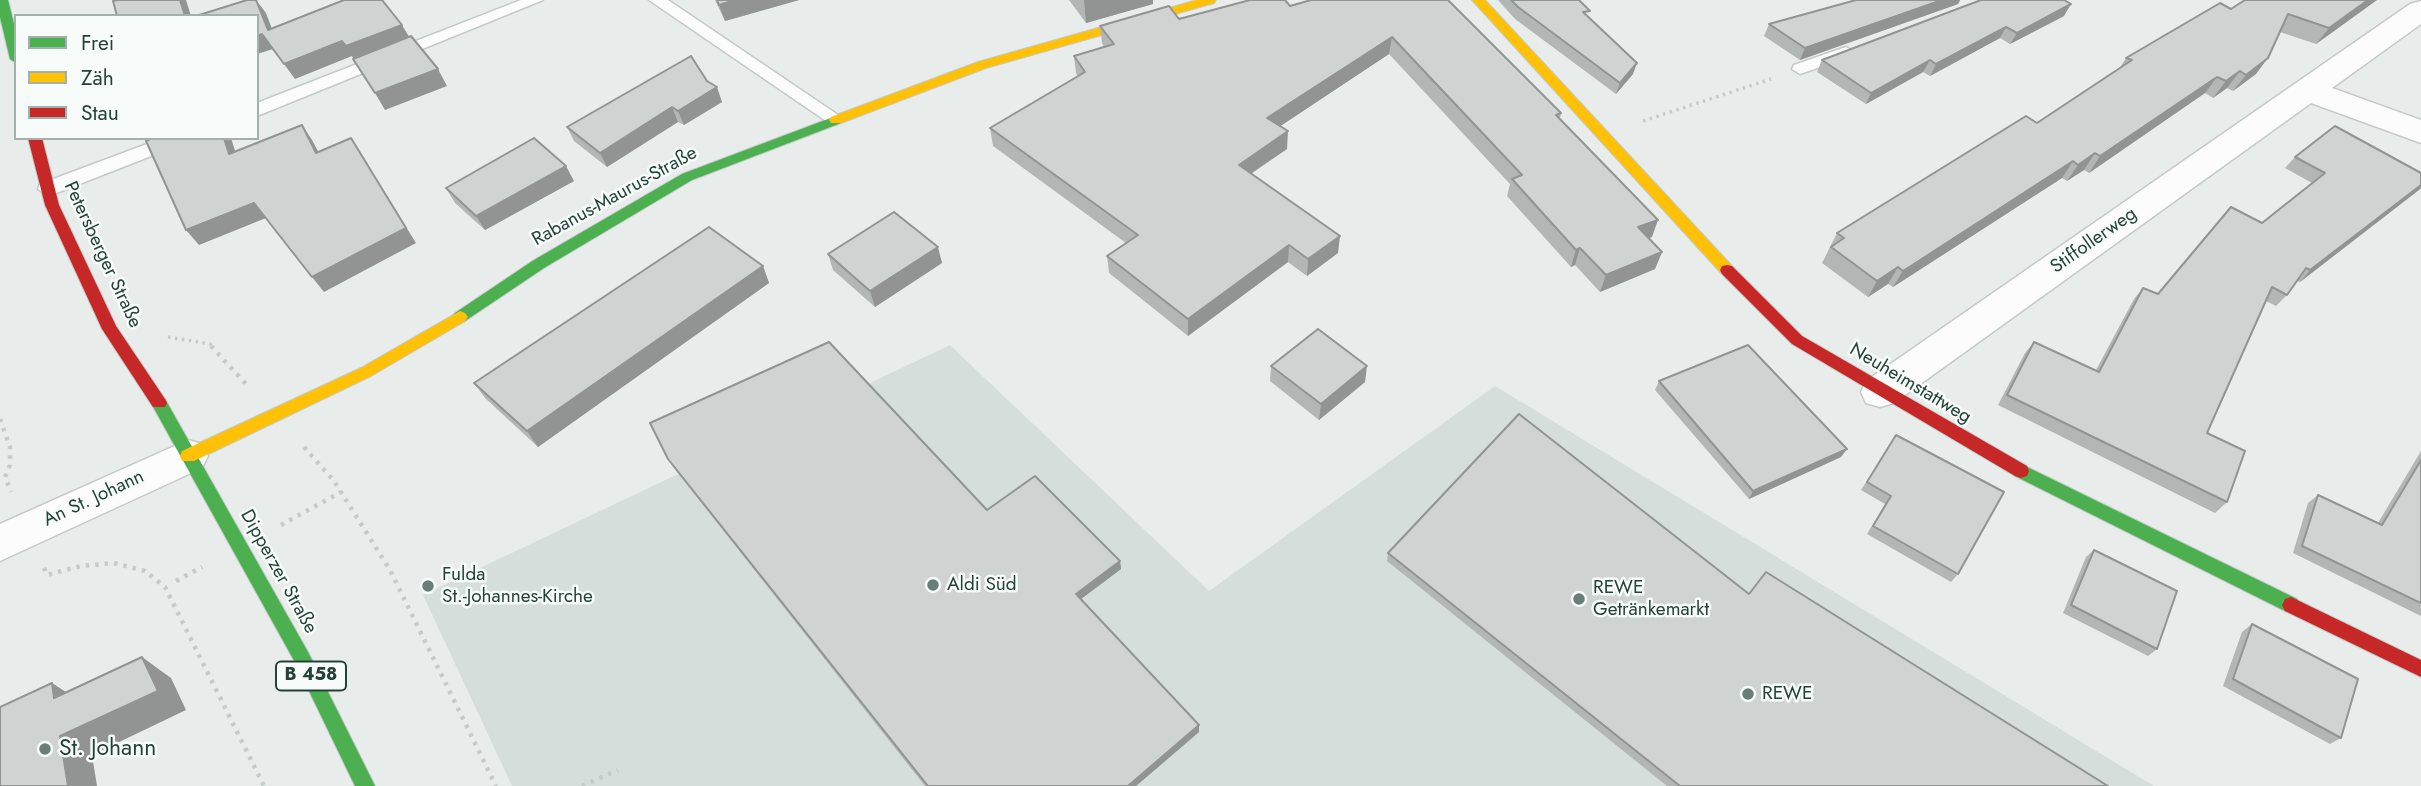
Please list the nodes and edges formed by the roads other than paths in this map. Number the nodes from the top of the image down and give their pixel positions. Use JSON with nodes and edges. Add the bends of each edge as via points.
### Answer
{"nodes":[{"id":1,"x":2,"y":0,"type":"edge"},
{"id":2,"x":535,"y":0,"type":"edge"},
{"id":3,"x":657,"y":0,"type":"edge"},
{"id":4,"x":1210,"y":0,"type":"edge"},
{"id":5,"x":1478,"y":0,"type":"edge"},
{"id":6,"x":2421,"y":10,"type":"edge"},
{"id":7,"x":1862,"y":47,"type":"edge"},
{"id":8,"x":14,"y":51,"type":"edge"},
{"id":9,"x":1800,"y":69,"type":"road end"},
{"id":10,"x":2307,"y":90,"type":"junction"},
{"id":11,"x":259,"y":109,"type":"edge"},
{"id":12,"x":835,"y":119,"type":"junction"},
{"id":13,"x":2421,"y":132,"type":"edge"},
{"id":14,"x":35,"y":140,"type":"edge"},
{"id":15,"x":176,"y":140,"type":"edge"},
{"id":16,"x":47,"y":188,"type":"junction"},
{"id":17,"x":1880,"y":392,"type":"junction"},
{"id":18,"x":188,"y":456,"type":"junction"},
{"id":19,"x":0,"y":543,"type":"edge"},
{"id":20,"x":2421,"y":669,"type":"edge"},
{"id":21,"x":365,"y":786,"type":"edge"}],
"edges":[{"from":1,"to":8,"type":"main road"},
{"from":2,"to":11,"type":"lane"},
{"from":3,"to":12,"type":"lane"},
{"from":4,"to":12,"type":"main road","name":"Rabanus-Maurus-Straße","via":[[982,65]]},
{"from":5,"to":17,"type":"main road","name":"Neuheimstattweg","via":[[1797,340]]},
{"from":6,"to":10,"type":"street","name":"Stiffollerweg"},
{"from":7,"to":9,"type":"lane"},
{"from":10,"to":13,"type":"street"},
{"from":10,"to":17,"type":"street","name":"Stiffollerweg"},
{"from":12,"to":18,"type":"main road","name":"Rabanus-Maurus-Straße","via":[[687,177],[366,372]]},
{"from":14,"to":16,"type":"main road","name":"Petersberger Straße","number":"B 458"},
{"from":15,"to":16,"type":"lane"},
{"from":16,"to":18,"type":"main road","name":"Petersberger Straße","number":"B 458","via":[[110,329],[143,376]]},
{"from":17,"to":20,"type":"main road","name":"Neuheimstattweg","via":[[1991,456]]},
{"from":18,"to":19,"type":"street","name":"An St. Johann"},
{"from":18,"to":21,"type":"main road","name":"Dipperzer Straße","number":"B 458","via":[[302,658]]}]}
